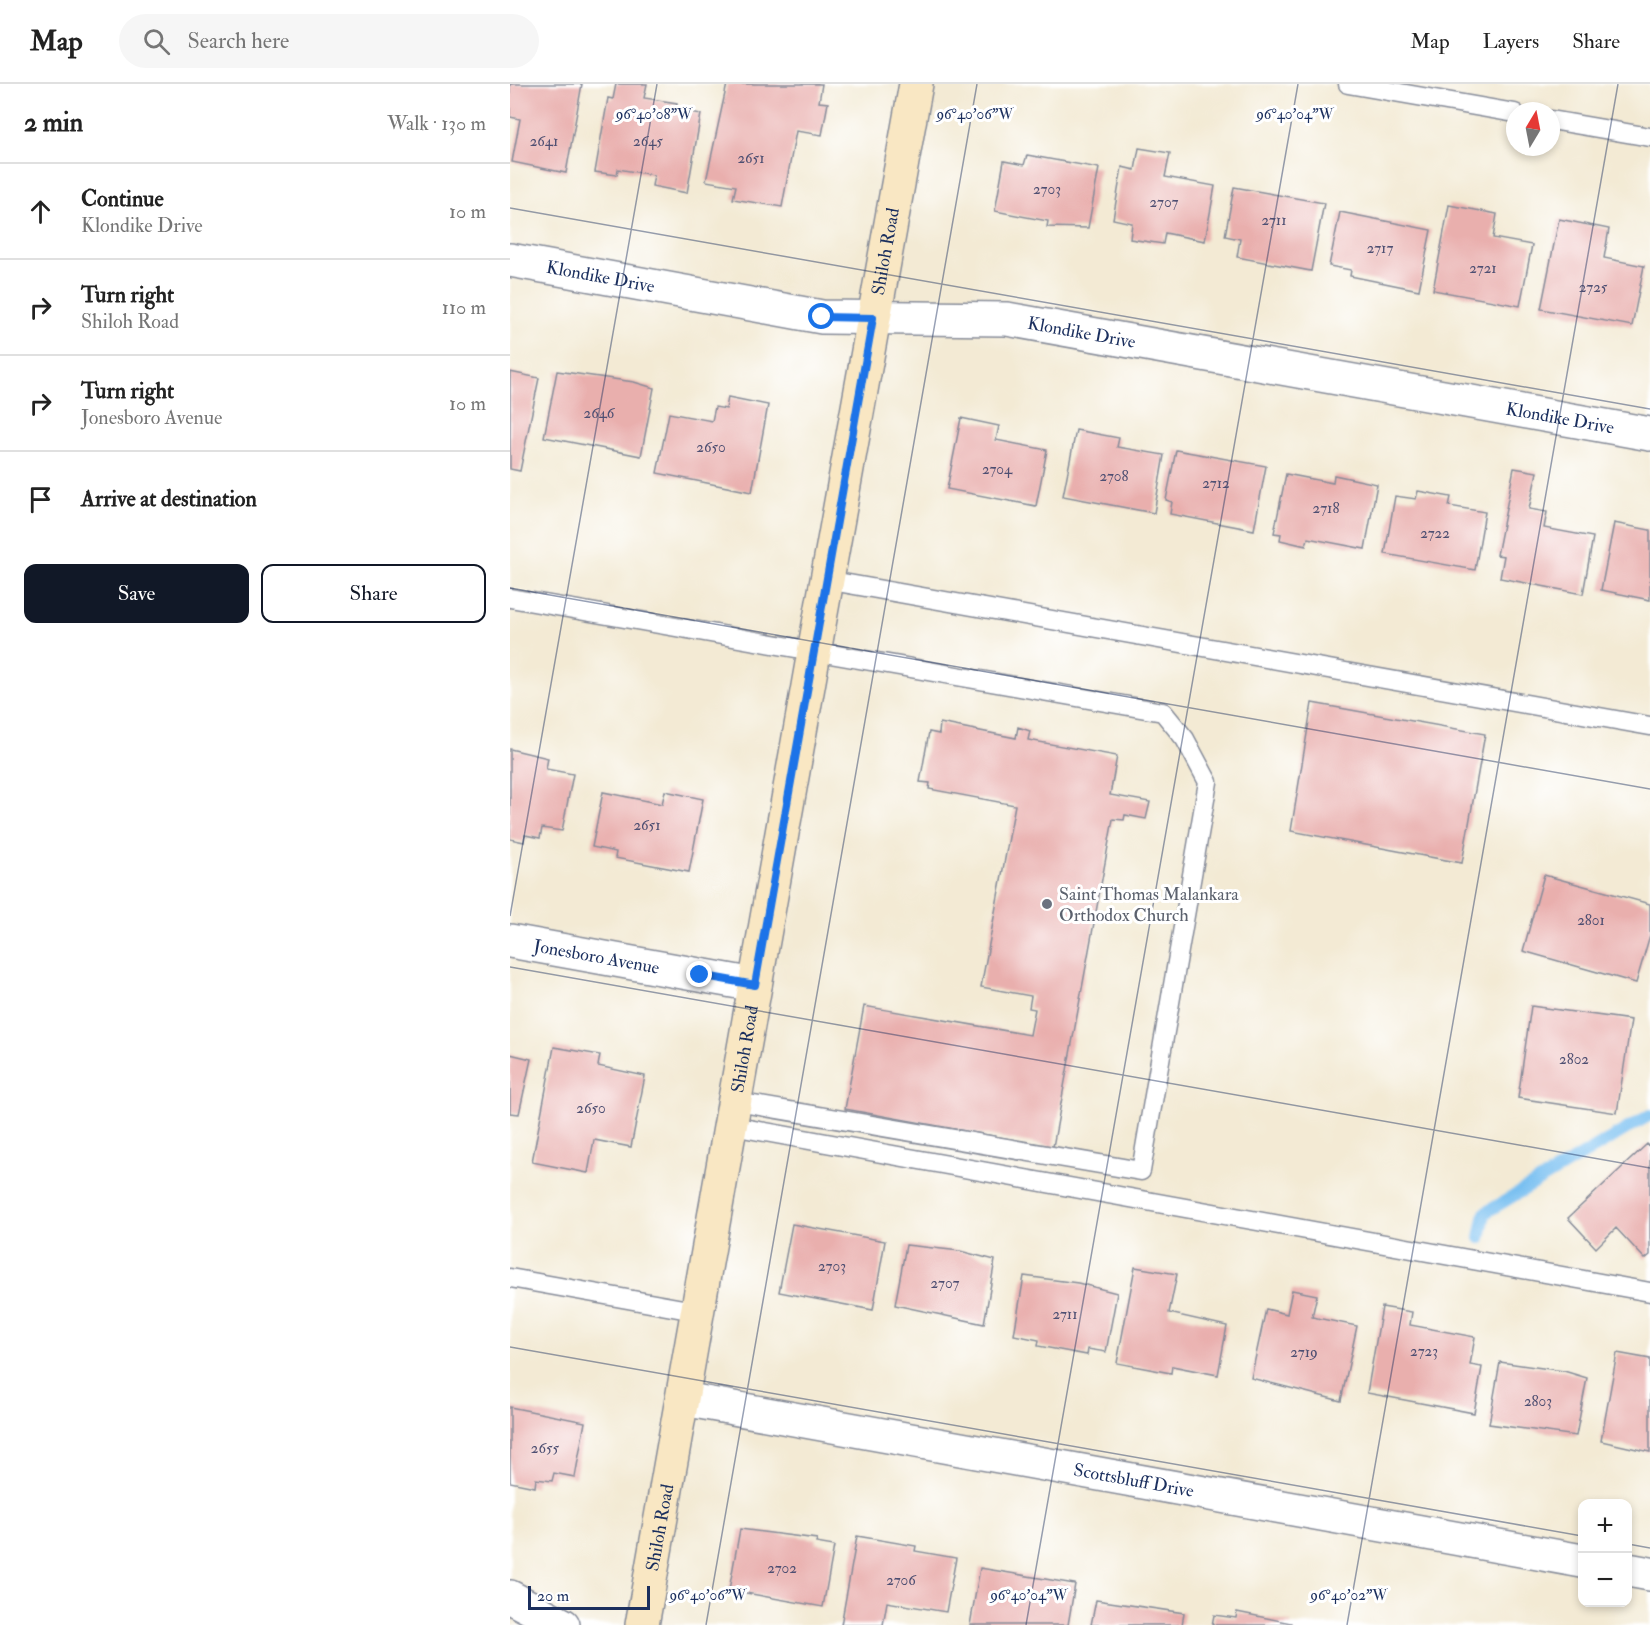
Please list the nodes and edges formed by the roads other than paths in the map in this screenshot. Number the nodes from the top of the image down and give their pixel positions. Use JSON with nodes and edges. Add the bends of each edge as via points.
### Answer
{"nodes":[{"id":1,"x":916,"y":84,"type":"edge"},
{"id":2,"x":1348,"y":84,"type":"edge"},
{"id":3,"x":1506,"y":111,"type":"edge"},
{"id":4,"x":1560,"y":122,"type":"edge"},
{"id":5,"x":1650,"y":137,"type":"edge"},
{"id":6,"x":510,"y":260,"type":"edge"},
{"id":7,"x":873,"y":318,"type":"junction"},
{"id":8,"x":1650,"y":434,"type":"edge"},
{"id":9,"x":826,"y":580,"type":"junction"},
{"id":10,"x":510,"y":598,"type":"edge"},
{"id":11,"x":813,"y":652,"type":"junction"},
{"id":12,"x":1650,"y":726,"type":"edge"},
{"id":13,"x":510,"y":941,"type":"edge"},
{"id":14,"x":755,"y":985,"type":"junction"},
{"id":15,"x":734,"y":1114,"type":"junction"},
{"id":16,"x":510,"y":1278,"type":"edge"},
{"id":17,"x":1650,"y":1292,"type":"edge"},
{"id":18,"x":700,"y":1312,"type":"junction"},
{"id":19,"x":683,"y":1399,"type":"junction"},
{"id":20,"x":1578,"y":1561,"type":"edge"},
{"id":21,"x":1632,"y":1571,"type":"edge"},
{"id":22,"x":1650,"y":1574,"type":"edge"},
{"id":23,"x":510,"y":1597,"type":"edge"},
{"id":24,"x":563,"y":1625,"type":"edge"},
{"id":25,"x":642,"y":1625,"type":"edge"}],
"edges":[{"from":1,"to":7,"type":"street","name":"Shiloh Road"},
{"from":2,"to":3,"type":"lane"},
{"from":4,"to":5,"type":"lane"},
{"from":6,"to":7,"type":"street","name":"Klondike Drive","via":[[822,317]]},
{"from":7,"to":8,"type":"street","name":"Klondike Drive","via":[[1007,319]]},
{"from":7,"to":9,"type":"street","name":"Shiloh Road"},
{"from":9,"to":11,"type":"street","name":"Shiloh Road"},
{"from":9,"to":12,"type":"lane"},
{"from":10,"to":11,"type":"lane"},
{"from":11,"to":14,"type":"street","name":"Shiloh Road"},
{"from":11,"to":15,"type":"lane","via":[[1163,712],[1185,739],[1208,782],[1199,836],[1141,1171]]},
{"from":13,"to":14,"type":"street","name":"Jonesboro Avenue"},
{"from":14,"to":15,"type":"street","name":"Shiloh Road"},
{"from":15,"to":17,"type":"lane"},
{"from":15,"to":18,"type":"street","name":"Shiloh Road"},
{"from":16,"to":18,"type":"lane"},
{"from":18,"to":19,"type":"street","name":"Shiloh Road"},
{"from":19,"to":20,"type":"street","name":"Scottsbluff Drive"},
{"from":19,"to":25,"type":"street","name":"Shiloh Road"},
{"from":21,"to":22,"type":"street"},
{"from":23,"to":24,"type":"street"}]}
